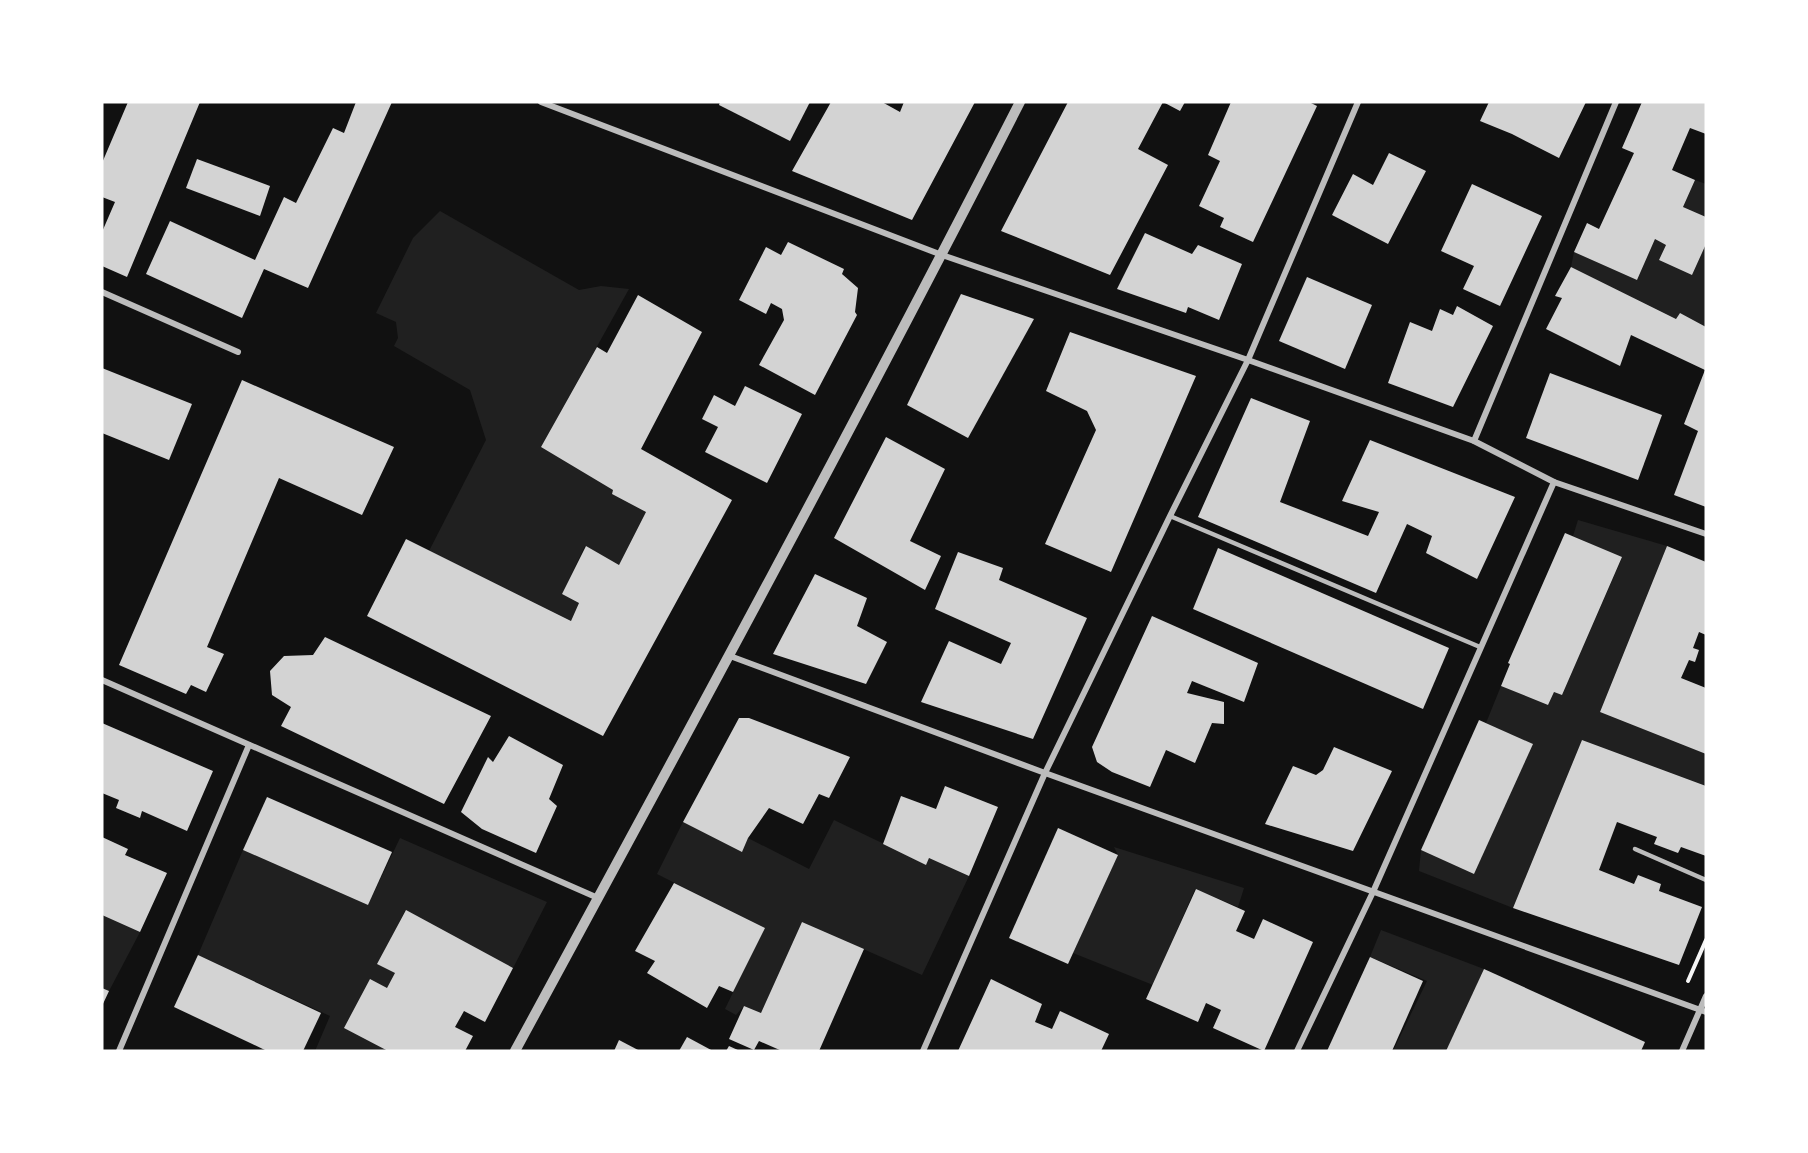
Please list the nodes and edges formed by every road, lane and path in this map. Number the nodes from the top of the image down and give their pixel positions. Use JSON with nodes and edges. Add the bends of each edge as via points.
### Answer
{"nodes":[{"id":1,"x":541,"y":102,"type":"edge"},
{"id":2,"x":1020,"y":102,"type":"edge"},
{"id":3,"x":1358,"y":102,"type":"edge"},
{"id":4,"x":1616,"y":102,"type":"edge"},
{"id":5,"x":942,"y":255,"type":"junction"},
{"id":6,"x":102,"y":292,"type":"edge"},
{"id":7,"x":238,"y":352,"type":"dead end"},
{"id":8,"x":1248,"y":360,"type":"junction"},
{"id":9,"x":1474,"y":441,"type":"junction"},
{"id":10,"x":1554,"y":482,"type":"junction"},
{"id":11,"x":1170,"y":516,"type":"junction"},
{"id":12,"x":1706,"y":534,"type":"edge"},
{"id":13,"x":1480,"y":647,"type":"junction"},
{"id":14,"x":730,"y":656,"type":"junction"},
{"id":15,"x":102,"y":680,"type":"edge"},
{"id":16,"x":249,"y":745,"type":"junction"},
{"id":17,"x":1045,"y":773,"type":"junction"},
{"id":18,"x":1635,"y":849,"type":"dead end"},
{"id":19,"x":1706,"y":880,"type":"edge"},
{"id":20,"x":1373,"y":892,"type":"junction"},
{"id":21,"x":598,"y":898,"type":"junction"},
{"id":22,"x":1706,"y":996,"type":"edge"},
{"id":23,"x":1703,"y":1011,"type":"edge"},
{"id":24,"x":119,"y":1051,"type":"edge"},
{"id":25,"x":514,"y":1051,"type":"edge"},
{"id":26,"x":924,"y":1051,"type":"edge"},
{"id":27,"x":1297,"y":1051,"type":"edge"},
{"id":28,"x":1682,"y":1051,"type":"edge"}],
"edges":[{"from":1,"to":5,"type":"street"},
{"from":2,"to":5,"type":"street"},
{"from":3,"to":8,"type":"street"},
{"from":4,"to":9,"type":"street"},
{"from":5,"to":8,"type":"street"},
{"from":5,"to":14,"type":"street"},
{"from":6,"to":7,"type":"street"},
{"from":8,"to":9,"type":"street"},
{"from":8,"to":11,"type":"street"},
{"from":9,"to":10,"type":"street"},
{"from":10,"to":12,"type":"street"},
{"from":10,"to":13,"type":"street"},
{"from":11,"to":13,"type":"lane"},
{"from":11,"to":17,"type":"street"},
{"from":13,"to":20,"type":"street"},
{"from":14,"to":17,"type":"street"},
{"from":14,"to":21,"type":"street"},
{"from":15,"to":16,"type":"street"},
{"from":16,"to":21,"type":"street"},
{"from":16,"to":24,"type":"street"},
{"from":17,"to":20,"type":"street"},
{"from":17,"to":26,"type":"street"},
{"from":18,"to":19,"type":"lane"},
{"from":20,"to":23,"type":"street"},
{"from":20,"to":27,"type":"street"},
{"from":21,"to":25,"type":"street"},
{"from":22,"to":23,"type":"street"},
{"from":23,"to":28,"type":"street"}]}
